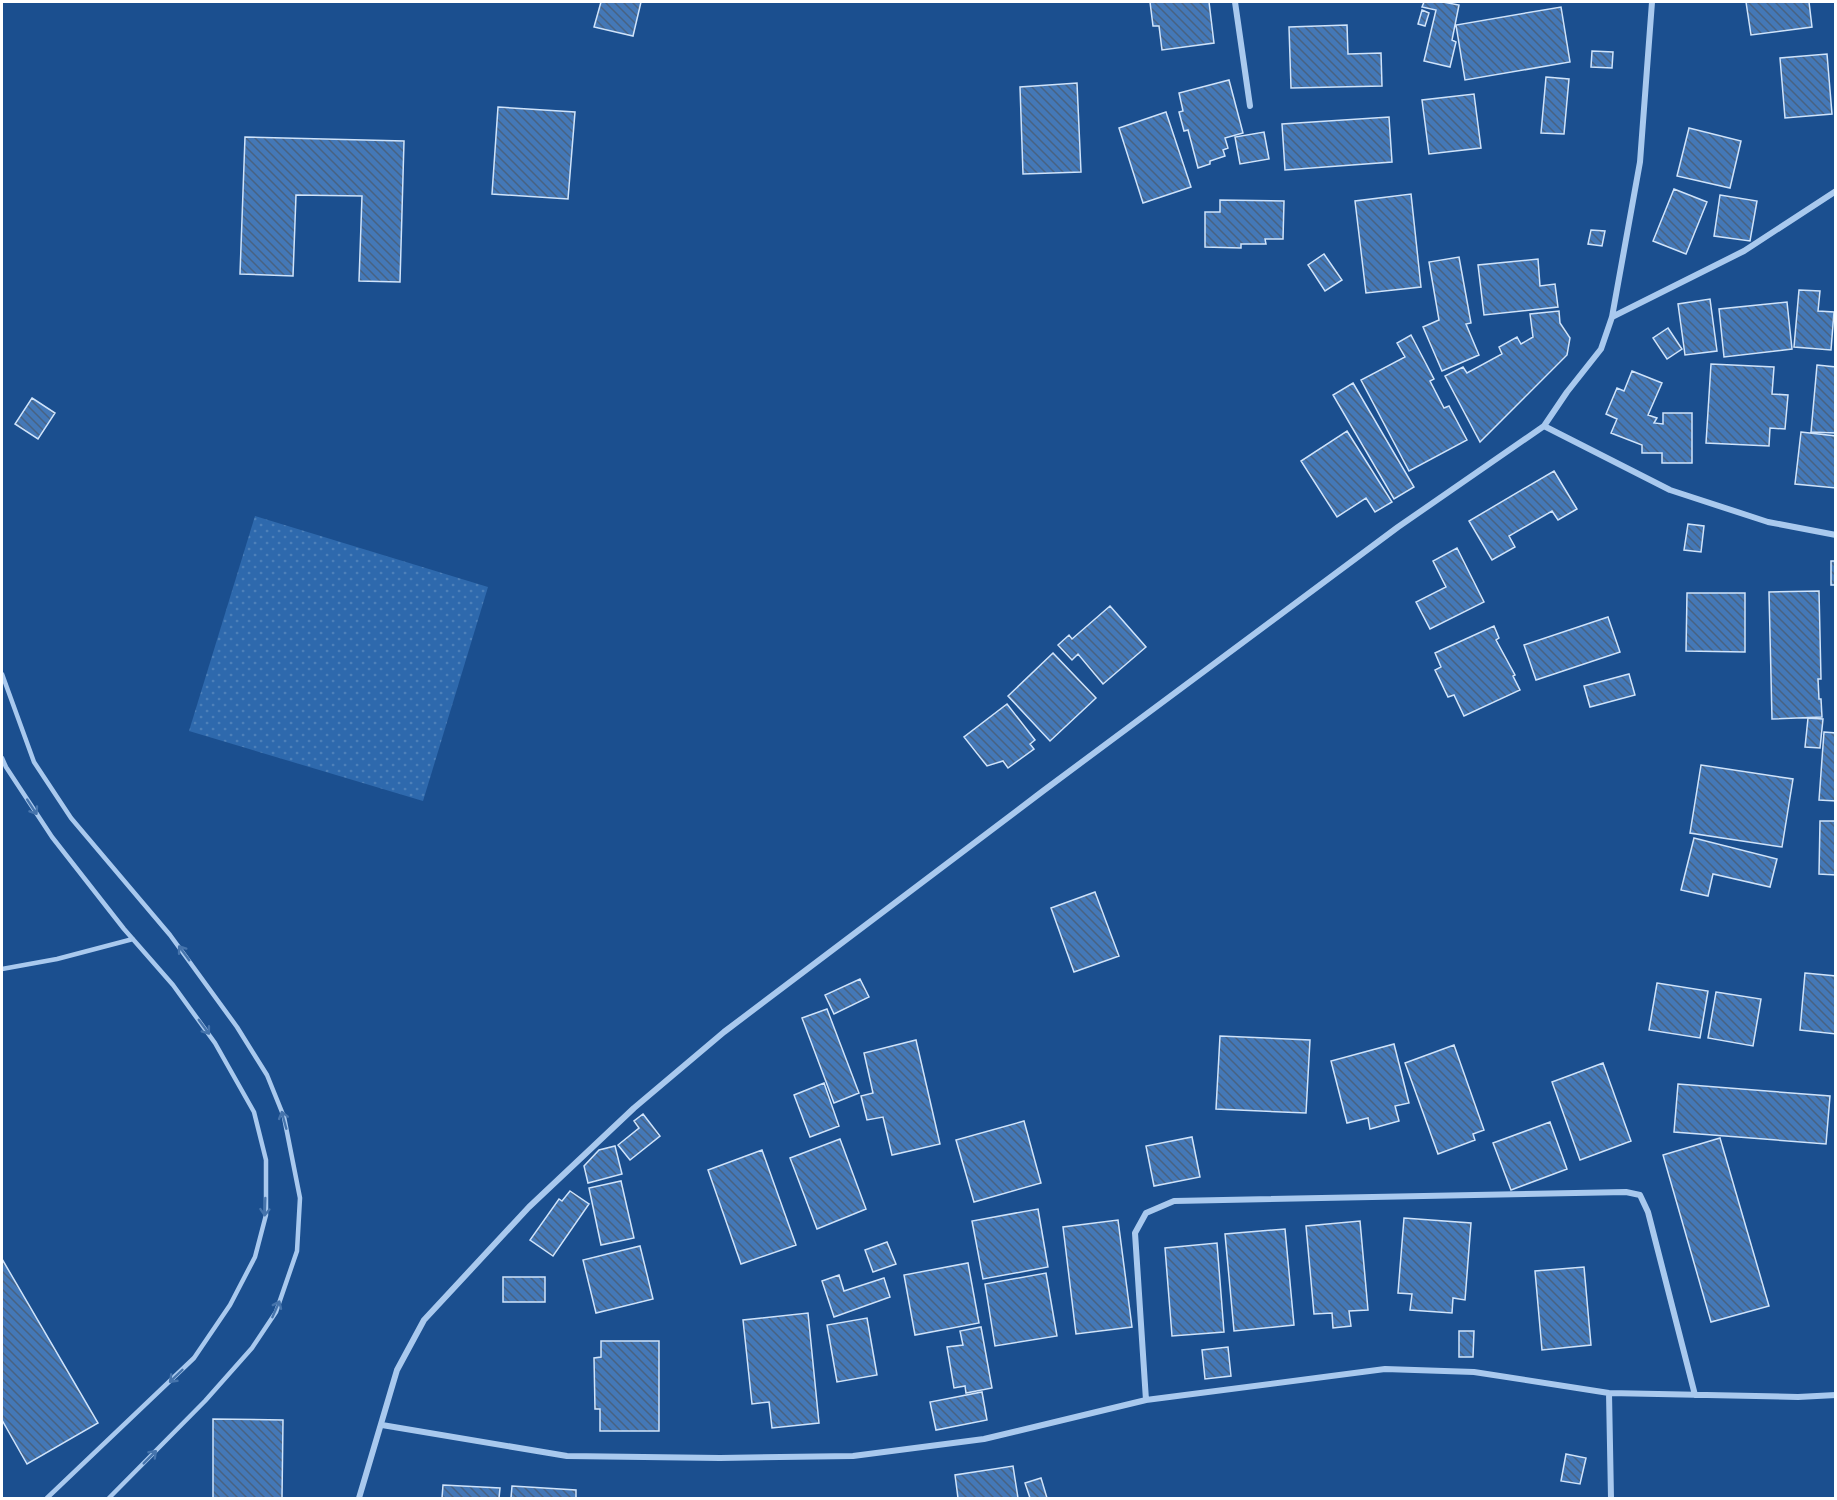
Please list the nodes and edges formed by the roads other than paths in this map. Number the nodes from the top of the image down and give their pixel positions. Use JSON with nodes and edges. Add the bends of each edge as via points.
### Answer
{"nodes":[{"id":1,"x":1235,"y":2,"type":"edge"},
{"id":2,"x":1652,"y":2,"type":"edge"},
{"id":3,"x":1250,"y":106,"type":"dead end"},
{"id":4,"x":1836,"y":191,"type":"edge"},
{"id":5,"x":1612,"y":317,"type":"junction"},
{"id":6,"x":1544,"y":426,"type":"junction"},
{"id":7,"x":1836,"y":535,"type":"edge"},
{"id":8,"x":2,"y":674,"type":"edge"},
{"id":9,"x":2,"y":758,"type":"edge"},
{"id":10,"x":133,"y":939,"type":"junction"},
{"id":11,"x":2,"y":969,"type":"edge"},
{"id":12,"x":1609,"y":1393,"type":"junction"},
{"id":13,"x":1695,"y":1395,"type":"junction"},
{"id":14,"x":1836,"y":1395,"type":"edge"},
{"id":15,"x":1146,"y":1400,"type":"junction"},
{"id":16,"x":382,"y":1425,"type":"junction"},
{"id":17,"x":47,"y":1498,"type":"edge"},
{"id":18,"x":109,"y":1498,"type":"edge"},
{"id":19,"x":359,"y":1498,"type":"edge"},
{"id":20,"x":1611,"y":1498,"type":"edge"}],
"edges":[{"from":1,"to":3,"type":"street"},
{"from":2,"to":5,"type":"street","via":[[1640,162]]},
{"from":4,"to":5,"type":"street","via":[[1744,251]]},
{"from":5,"to":6,"type":"street","via":[[1601,349]]},
{"from":6,"to":7,"type":"street","via":[[1670,490],[1768,522]]},
{"from":6,"to":16,"type":"street","via":[[1398,527],[1053,784],[724,1032],[634,1108],[529,1207],[424,1320],[397,1370]]},
{"from":18,"to":8,"type":"lane","one_way":true,"via":[[213,1392],[252,1348],[276,1312],[297,1251],[300,1198],[284,1117],[267,1075],[170,935],[70,818],[34,762]]},
{"from":9,"to":10,"type":"lane","one_way":true,"via":[[52,837]]},
{"from":10,"to":11,"type":"lane"},
{"from":10,"to":17,"type":"lane","one_way":true,"via":[[215,1043],[254,1112],[266,1160],[266,1215],[255,1257],[230,1305],[194,1358]]},
{"from":12,"to":13,"type":"street"},
{"from":12,"to":15,"type":"street","via":[[1474,1372],[1384,1370]]},
{"from":12,"to":20,"type":"street"},
{"from":13,"to":14,"type":"street"},
{"from":13,"to":15,"type":"street","via":[[1648,1212],[1640,1195],[1626,1192],[1174,1201],[1146,1213],[1135,1233]]},
{"from":15,"to":16,"type":"street","via":[[984,1439],[853,1456],[567,1456]]},
{"from":16,"to":19,"type":"street"}]}
